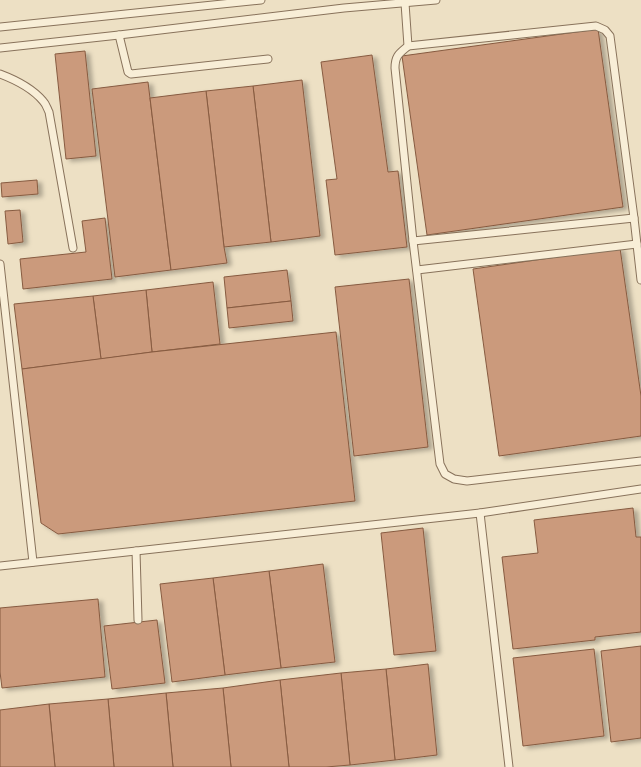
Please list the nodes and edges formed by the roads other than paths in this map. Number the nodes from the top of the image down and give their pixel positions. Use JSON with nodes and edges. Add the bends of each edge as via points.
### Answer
{"nodes":[{"id":1,"x":261,"y":0,"type":"edge"},
{"id":2,"x":343,"y":0,"type":"edge"},
{"id":3,"x":436,"y":0,"type":"edge"},
{"id":4,"x":244,"y":1,"type":"edge"},
{"id":5,"x":405,"y":3,"type":"junction"},
{"id":6,"x":344,"y":8,"type":"junction"},
{"id":7,"x":0,"y":27,"type":"edge"},
{"id":8,"x":119,"y":35,"type":"junction"},
{"id":9,"x":408,"y":46,"type":"junction"},
{"id":10,"x":0,"y":48,"type":"edge"},
{"id":11,"x":268,"y":58,"type":"dead end"},
{"id":12,"x":0,"y":74,"type":"edge"},
{"id":13,"x":634,"y":218,"type":"junction"},
{"id":14,"x":413,"y":241,"type":"junction"},
{"id":15,"x":637,"y":244,"type":"junction"},
{"id":16,"x":74,"y":248,"type":"dead end"},
{"id":17,"x":0,"y":264,"type":"edge"},
{"id":18,"x":417,"y":270,"type":"junction"},
{"id":19,"x":641,"y":280,"type":"edge"},
{"id":20,"x":641,"y":461,"type":"edge"},
{"id":21,"x":641,"y":489,"type":"edge"},
{"id":22,"x":480,"y":513,"type":"junction"},
{"id":23,"x":136,"y":551,"type":"junction"},
{"id":24,"x":33,"y":562,"type":"junction"},
{"id":25,"x":0,"y":566,"type":"edge"},
{"id":26,"x":138,"y":620,"type":"dead end"},
{"id":27,"x":509,"y":767,"type":"edge"}],
"edges":[{"from":1,"to":4,"type":"lane"},
{"from":2,"to":6,"type":"lane"},
{"from":3,"to":5,"type":"lane"},
{"from":4,"to":7,"type":"lane"},
{"from":5,"to":6,"type":"lane"},
{"from":5,"to":9,"type":"lane"},
{"from":6,"to":8,"type":"lane"},
{"from":8,"to":10,"type":"lane"},
{"from":8,"to":11,"type":"lane","via":[[128,72],[132,74]]},
{"from":9,"to":13,"type":"lane","via":[[596,26],[605,30],[610,36]]},
{"from":9,"to":14,"type":"lane","via":[[398,55],[395,68]]},
{"from":12,"to":16,"type":"lane","via":[[16,80],[32,91],[44,102],[49,112]]},
{"from":13,"to":14,"type":"lane"},
{"from":13,"to":15,"type":"lane"},
{"from":14,"to":18,"type":"lane"},
{"from":15,"to":18,"type":"lane"},
{"from":15,"to":19,"type":"lane"},
{"from":17,"to":24,"type":"lane"},
{"from":18,"to":20,"type":"lane","via":[[440,464],[445,474],[454,479],[467,481]]},
{"from":21,"to":22,"type":"lane"},
{"from":22,"to":23,"type":"lane"},
{"from":22,"to":27,"type":"lane"},
{"from":23,"to":24,"type":"lane"},
{"from":23,"to":26,"type":"lane"},
{"from":24,"to":25,"type":"lane"}]}
